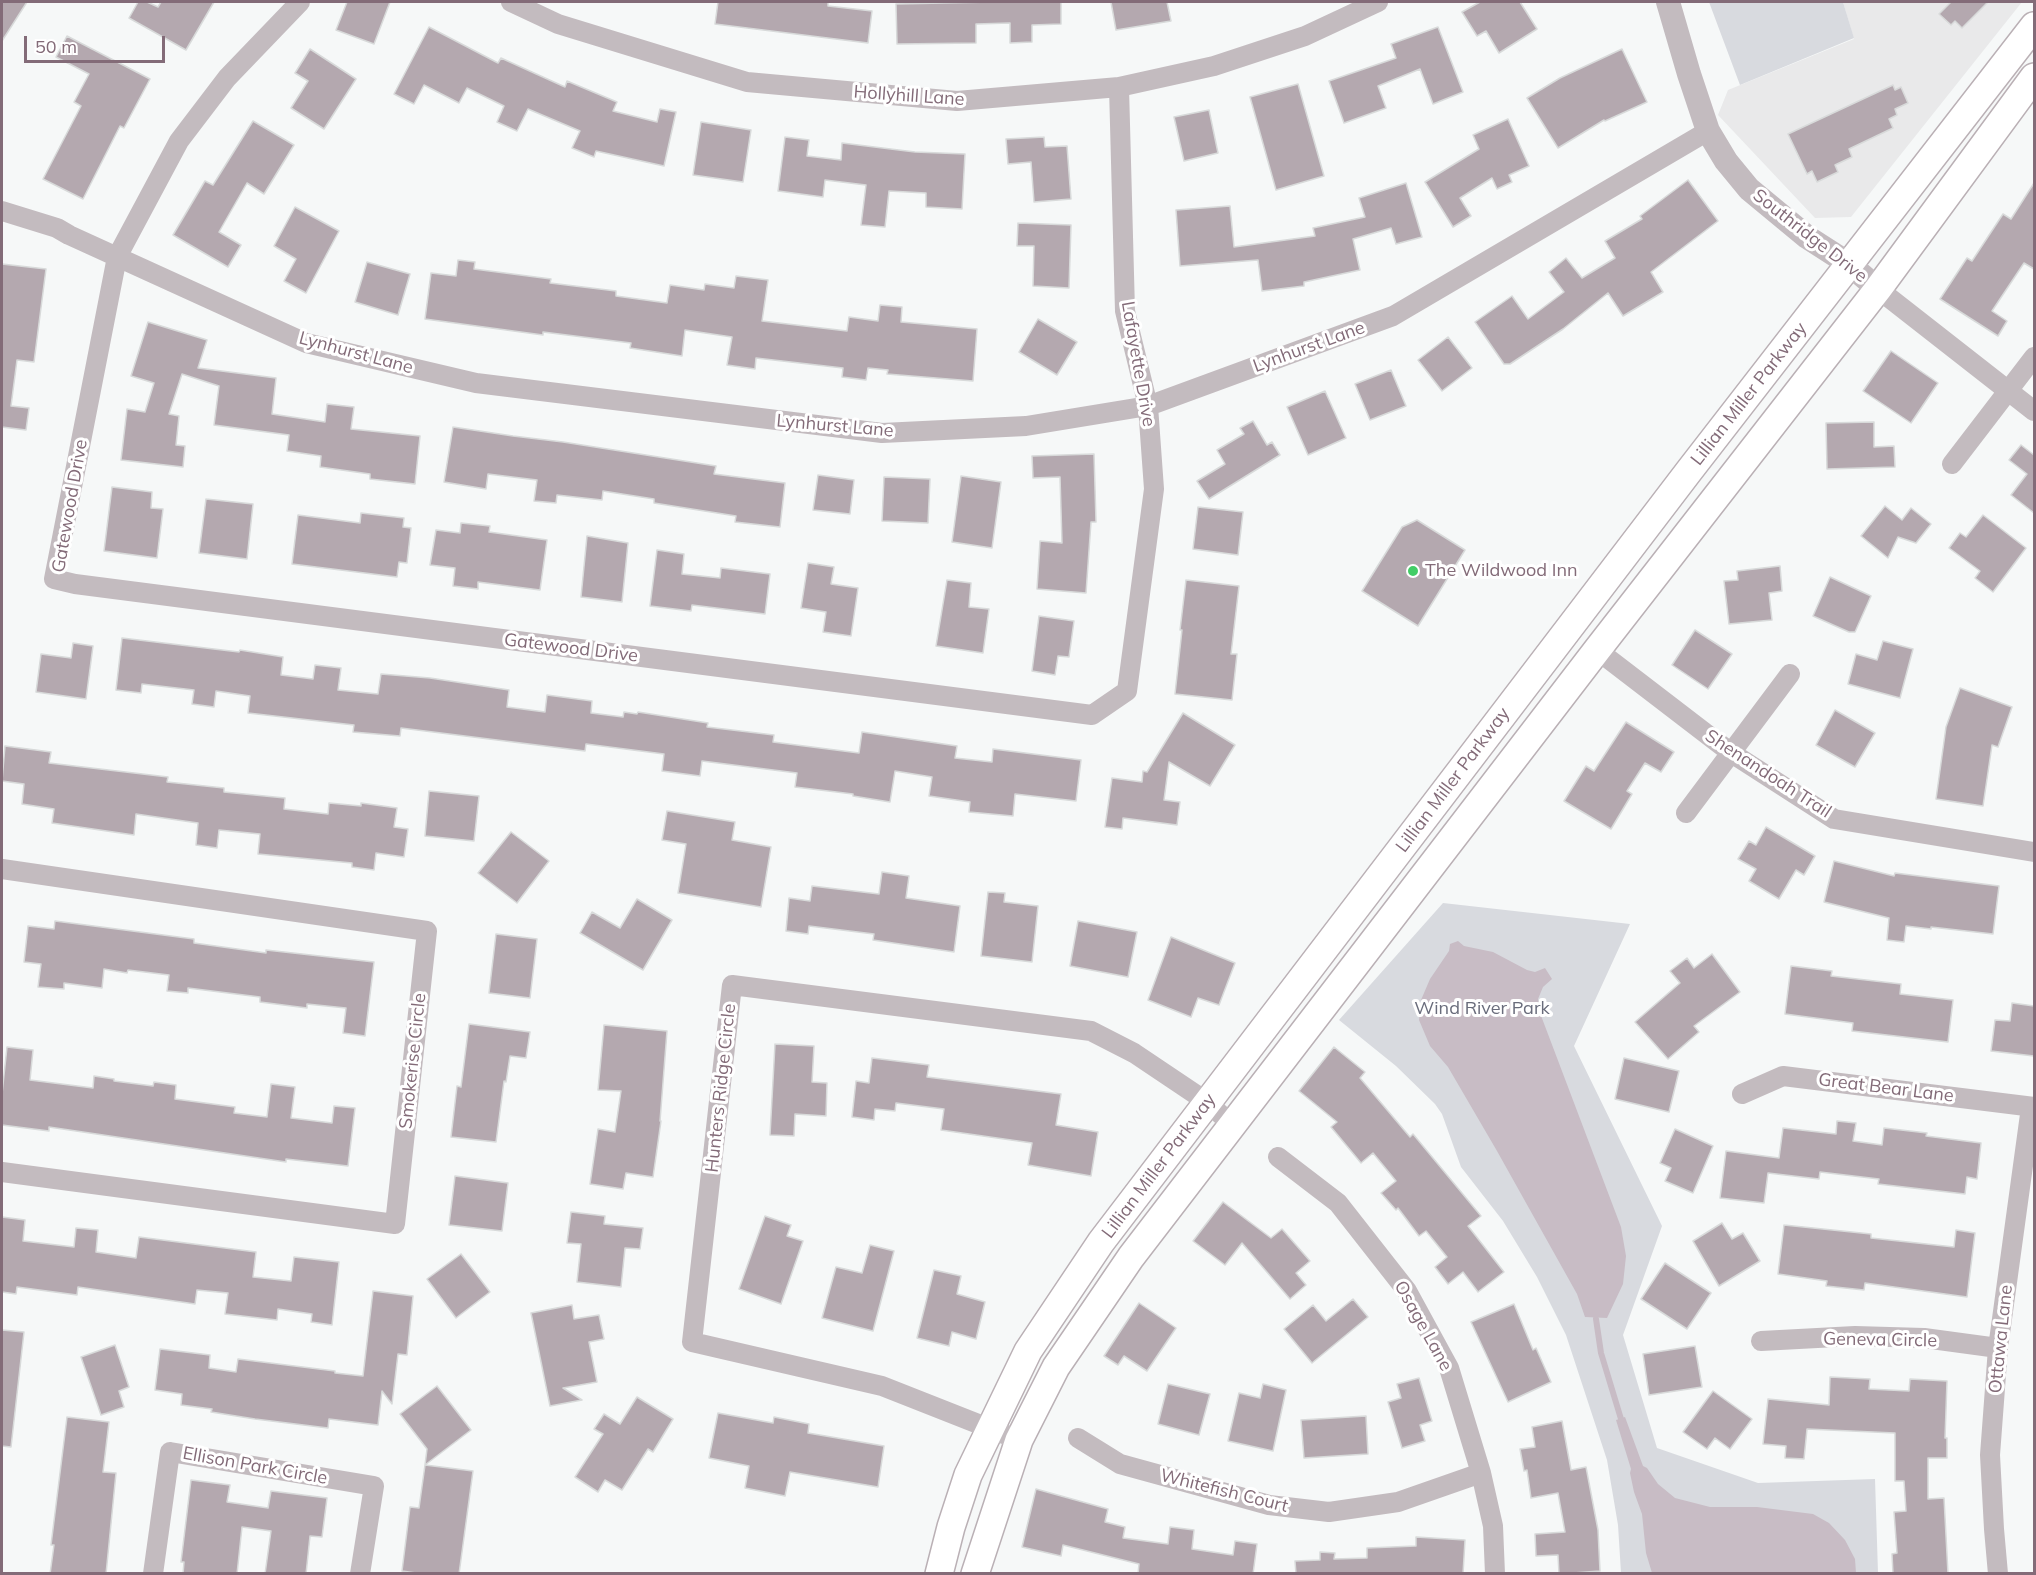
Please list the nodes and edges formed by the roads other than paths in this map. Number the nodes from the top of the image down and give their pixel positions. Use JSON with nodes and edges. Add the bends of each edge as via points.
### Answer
{"nodes":[{"id":1,"x":300,"y":2,"type":"edge"},
{"id":2,"x":511,"y":2,"type":"edge"},
{"id":3,"x":1378,"y":2,"type":"edge"},
{"id":4,"x":1668,"y":2,"type":"edge"},
{"id":5,"x":2034,"y":26,"type":"edge"},
{"id":6,"x":2034,"y":77,"type":"edge"},
{"id":7,"x":1119,"y":87,"type":"junction"},
{"id":8,"x":1708,"y":130,"type":"junction"},
{"id":9,"x":2,"y":211,"type":"edge"},
{"id":10,"x":117,"y":257,"type":"junction"},
{"id":11,"x":1849,"y":264,"type":"junction"},
{"id":12,"x":1878,"y":289,"type":"junction"},
{"id":13,"x":2034,"y":357,"type":"edge"},
{"id":14,"x":2008,"y":391,"type":"junction"},
{"id":15,"x":1148,"y":406,"type":"junction"},
{"id":16,"x":2034,"y":411,"type":"edge"},
{"id":17,"x":1952,"y":464,"type":"dead end"},
{"id":18,"x":1143,"y":569,"type":"joint"},
{"id":19,"x":1597,"y":650,"type":"junction"},
{"id":20,"x":1790,"y":674,"type":"dead end"},
{"id":21,"x":1730,"y":752,"type":"junction"},
{"id":22,"x":1686,"y":813,"type":"dead end"},
{"id":23,"x":2034,"y":852,"type":"edge"},
{"id":24,"x":2,"y":869,"type":"edge"},
{"id":25,"x":1742,"y":1094,"type":"dead end"},
{"id":26,"x":1207,"y":1102,"type":"junction"},
{"id":27,"x":2033,"y":1107,"type":"edge"},
{"id":28,"x":1231,"y":1124,"type":"junction"},
{"id":29,"x":1278,"y":1157,"type":"dead end"},
{"id":30,"x":2,"y":1172,"type":"edge"},
{"id":31,"x":1761,"y":1341,"type":"dead end"},
{"id":32,"x":1998,"y":1348,"type":"junction"},
{"id":33,"x":991,"y":1428,"type":"junction"},
{"id":34,"x":1078,"y":1438,"type":"dead end"},
{"id":35,"x":1019,"y":1440,"type":"junction"},
{"id":36,"x":1481,"y":1473,"type":"junction"},
{"id":37,"x":153,"y":1574,"type":"edge"},
{"id":38,"x":360,"y":1574,"type":"edge"},
{"id":39,"x":939,"y":1574,"type":"edge"},
{"id":40,"x":975,"y":1574,"type":"edge"},
{"id":41,"x":1495,"y":1574,"type":"edge"},
{"id":42,"x":1998,"y":1574,"type":"edge"}],
"edges":[{"from":1,"to":10,"type":"street","via":[[227,78],[179,141]]},
{"from":2,"to":7,"type":"street","name":"Hollyhill Lane","via":[[558,24],[747,82],[957,102]]},
{"from":3,"to":7,"type":"street","name":"Hollyhill Lane","via":[[1265,50]]},
{"from":4,"to":8,"type":"street","name":"Southridge Drive"},
{"from":5,"to":11,"type":"main road","name":"Lillian Miller Parkway"},
{"from":6,"to":12,"type":"main road","name":"Lillian Miller Parkway"},
{"from":7,"to":15,"type":"street","name":"Lafayette Drive","via":[[1125,311]]},
{"from":8,"to":11,"type":"street","name":"Southridge Drive","via":[[1749,189],[1807,237]]},
{"from":8,"to":15,"type":"street","name":"Lynhurst Lane","via":[[1393,316]]},
{"from":9,"to":10,"type":"street","name":"Lynhurst Lane","via":[[57,228]]},
{"from":10,"to":15,"type":"street","name":"Lynhurst Lane","via":[[306,344],[476,383],[882,433],[1026,426]]},
{"from":10,"to":18,"type":"street","name":"Gatewood Drive","via":[[54,579],[1092,715],[1127,691]]},
{"from":11,"to":12,"type":"street","name":"Southridge Drive"},
{"from":11,"to":26,"type":"main road","name":"Lillian Miller Parkway"},
{"from":12,"to":14,"type":"street","name":"Southridge Drive"},
{"from":12,"to":19,"type":"main road","name":"Lillian Miller Parkway"},
{"from":13,"to":14,"type":"street"},
{"from":14,"to":16,"type":"street","name":"Southridge Drive"},
{"from":14,"to":17,"type":"street"},
{"from":15,"to":18,"type":"street","name":"Lafayette Drive","via":[[1154,489]]},
{"from":19,"to":21,"type":"street","name":"Shenandoah Trail"},
{"from":19,"to":28,"type":"main road","name":"Lillian Miller Parkway"},
{"from":20,"to":21,"type":"street"},
{"from":21,"to":22,"type":"street"},
{"from":21,"to":23,"type":"street","name":"Shenandoah Trail","via":[[1834,819]]},
{"from":24,"to":30,"type":"street","name":"Smokerise Circle","via":[[428,931],[395,1224]]},
{"from":25,"to":27,"type":"street","name":"Great Bear Lane","via":[[1783,1076]]},
{"from":26,"to":28,"type":"street","name":"Hunters Ridge Circle"},
{"from":26,"to":33,"type":"main road","name":"Lillian Miller Parkway","via":[[1101,1242],[1028,1351]]},
{"from":26,"to":33,"type":"street","name":"Hunters Ridge Circle","via":[[1134,1053],[1091,1031],[732,985],[692,1342],[882,1386]]},
{"from":27,"to":32,"type":"street","name":"Ottawa Lane"},
{"from":28,"to":35,"type":"main road","name":"Lillian Miller Parkway","via":[[1131,1257],[1056,1367]]},
{"from":29,"to":36,"type":"street","name":"Osage Lane","via":[[1338,1203],[1407,1291],[1449,1368]]},
{"from":31,"to":32,"type":"street","name":"Geneva Circle","via":[[1855,1336],[1924,1338]]},
{"from":32,"to":42,"type":"street","name":"Ottawa Lane","via":[[1990,1455]]},
{"from":33,"to":35,"type":"street","name":"Hunters Ridge Circle"},
{"from":33,"to":39,"type":"main road","name":"Lillian Miller Parkway","via":[[968,1475]]},
{"from":34,"to":36,"type":"street","name":"Whitefish Court","via":[[1120,1464],[1269,1504],[1329,1512],[1398,1502]]},
{"from":35,"to":40,"type":"main road","name":"Lillian Miller Parkway"},
{"from":36,"to":41,"type":"street","name":"Osage Lane","via":[[1493,1526]]},
{"from":37,"to":38,"type":"street","name":"Ellison Park Circle","via":[[170,1452],[374,1486]]}]}
